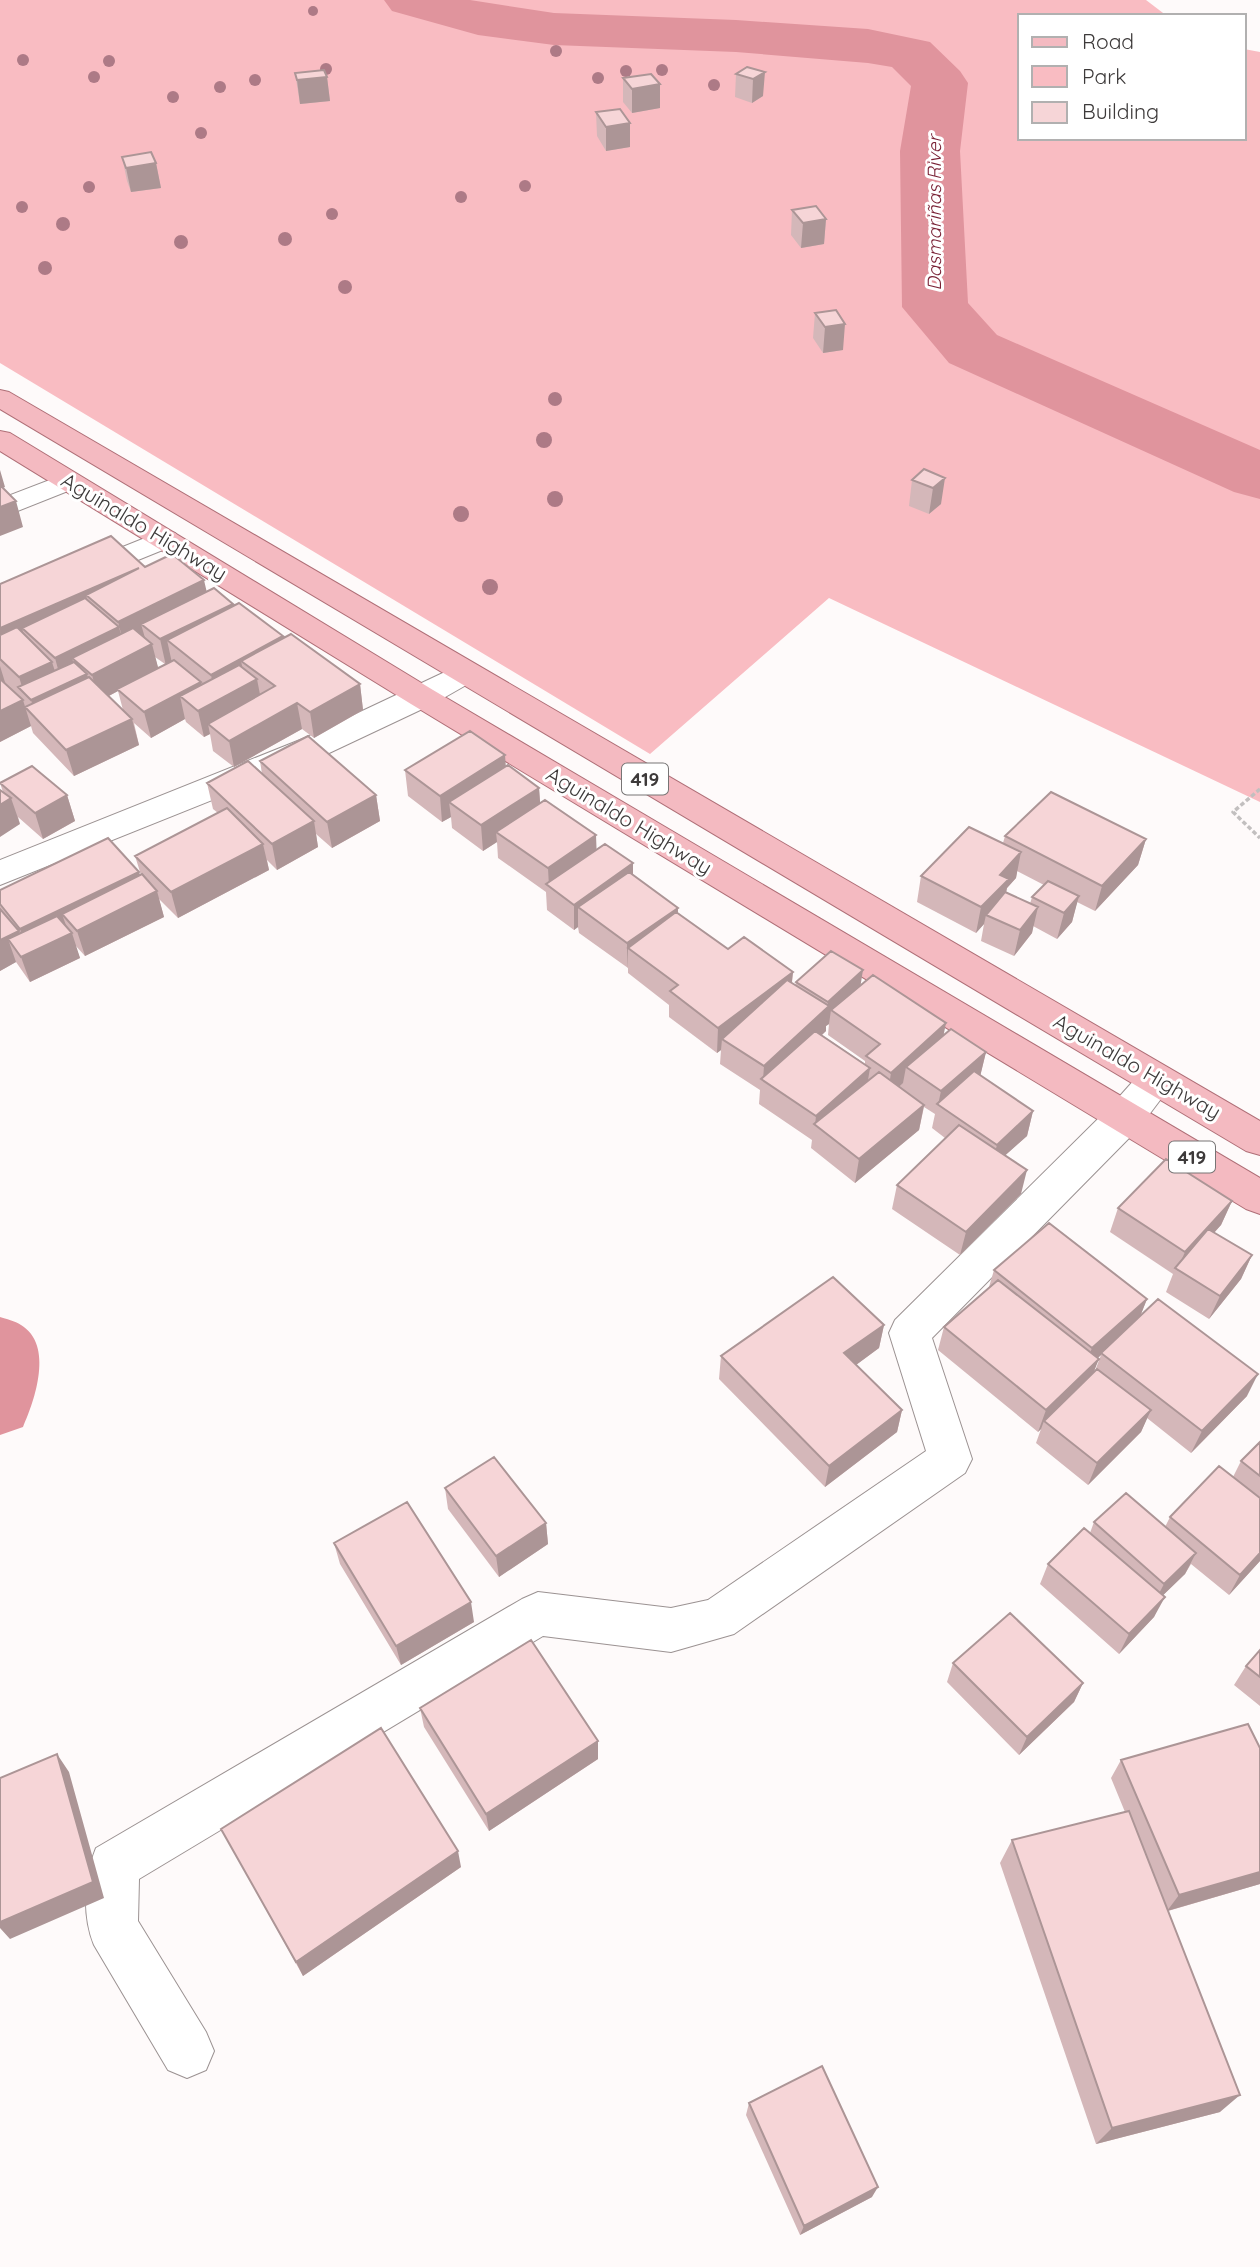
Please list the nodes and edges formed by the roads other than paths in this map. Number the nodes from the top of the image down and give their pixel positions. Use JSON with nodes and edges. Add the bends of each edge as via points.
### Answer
{"nodes":[{"id":1,"x":0,"y":398,"type":"edge"},
{"id":2,"x":0,"y":439,"type":"edge"},
{"id":3,"x":68,"y":481,"type":"junction"},
{"id":4,"x":0,"y":509,"type":"edge"},
{"id":5,"x":165,"y":539,"type":"junction"},
{"id":6,"x":0,"y":607,"type":"edge"},
{"id":7,"x":464,"y":673,"type":"junction"},
{"id":8,"x":422,"y":697,"type":"junction"},
{"id":9,"x":0,"y":873,"type":"edge"},
{"id":10,"x":1157,"y":1079,"type":"junction"},
{"id":11,"x":1125,"y":1117,"type":"junction"},
{"id":12,"x":1260,"y":1140,"type":"edge"},
{"id":13,"x":1260,"y":1198,"type":"edge"},
{"id":14,"x":187,"y":2051,"type":"dead end"}],
"edges":[{"from":1,"to":7,"type":"main road","name":"Aguinaldo Highway","number":"419"},
{"from":2,"to":3,"type":"main road","name":"Aguinaldo Highway","number":"419"},
{"from":3,"to":4,"type":"street"},
{"from":3,"to":5,"type":"main road","name":"Aguinaldo Highway","number":"419"},
{"from":5,"to":6,"type":"street"},
{"from":5,"to":8,"type":"main road","name":"Aguinaldo Highway","number":"419"},
{"from":7,"to":8,"type":"street"},
{"from":7,"to":10,"type":"main road","name":"Aguinaldo Highway","number":"419"},
{"from":8,"to":9,"type":"street","via":[[316,746]]},
{"from":8,"to":11,"type":"main road","name":"Aguinaldo Highway","number":"419"},
{"from":10,"to":11,"type":"street"},
{"from":10,"to":12,"type":"main road","name":"Aguinaldo Highway","number":"419"},
{"from":11,"to":13,"type":"main road","name":"Aguinaldo Highway","number":"419"},
{"from":11,"to":14,"type":"street","via":[[910,1333],[950,1459],[718,1619],[671,1630],[538,1614],[114,1866],[112,1927]]}]}
